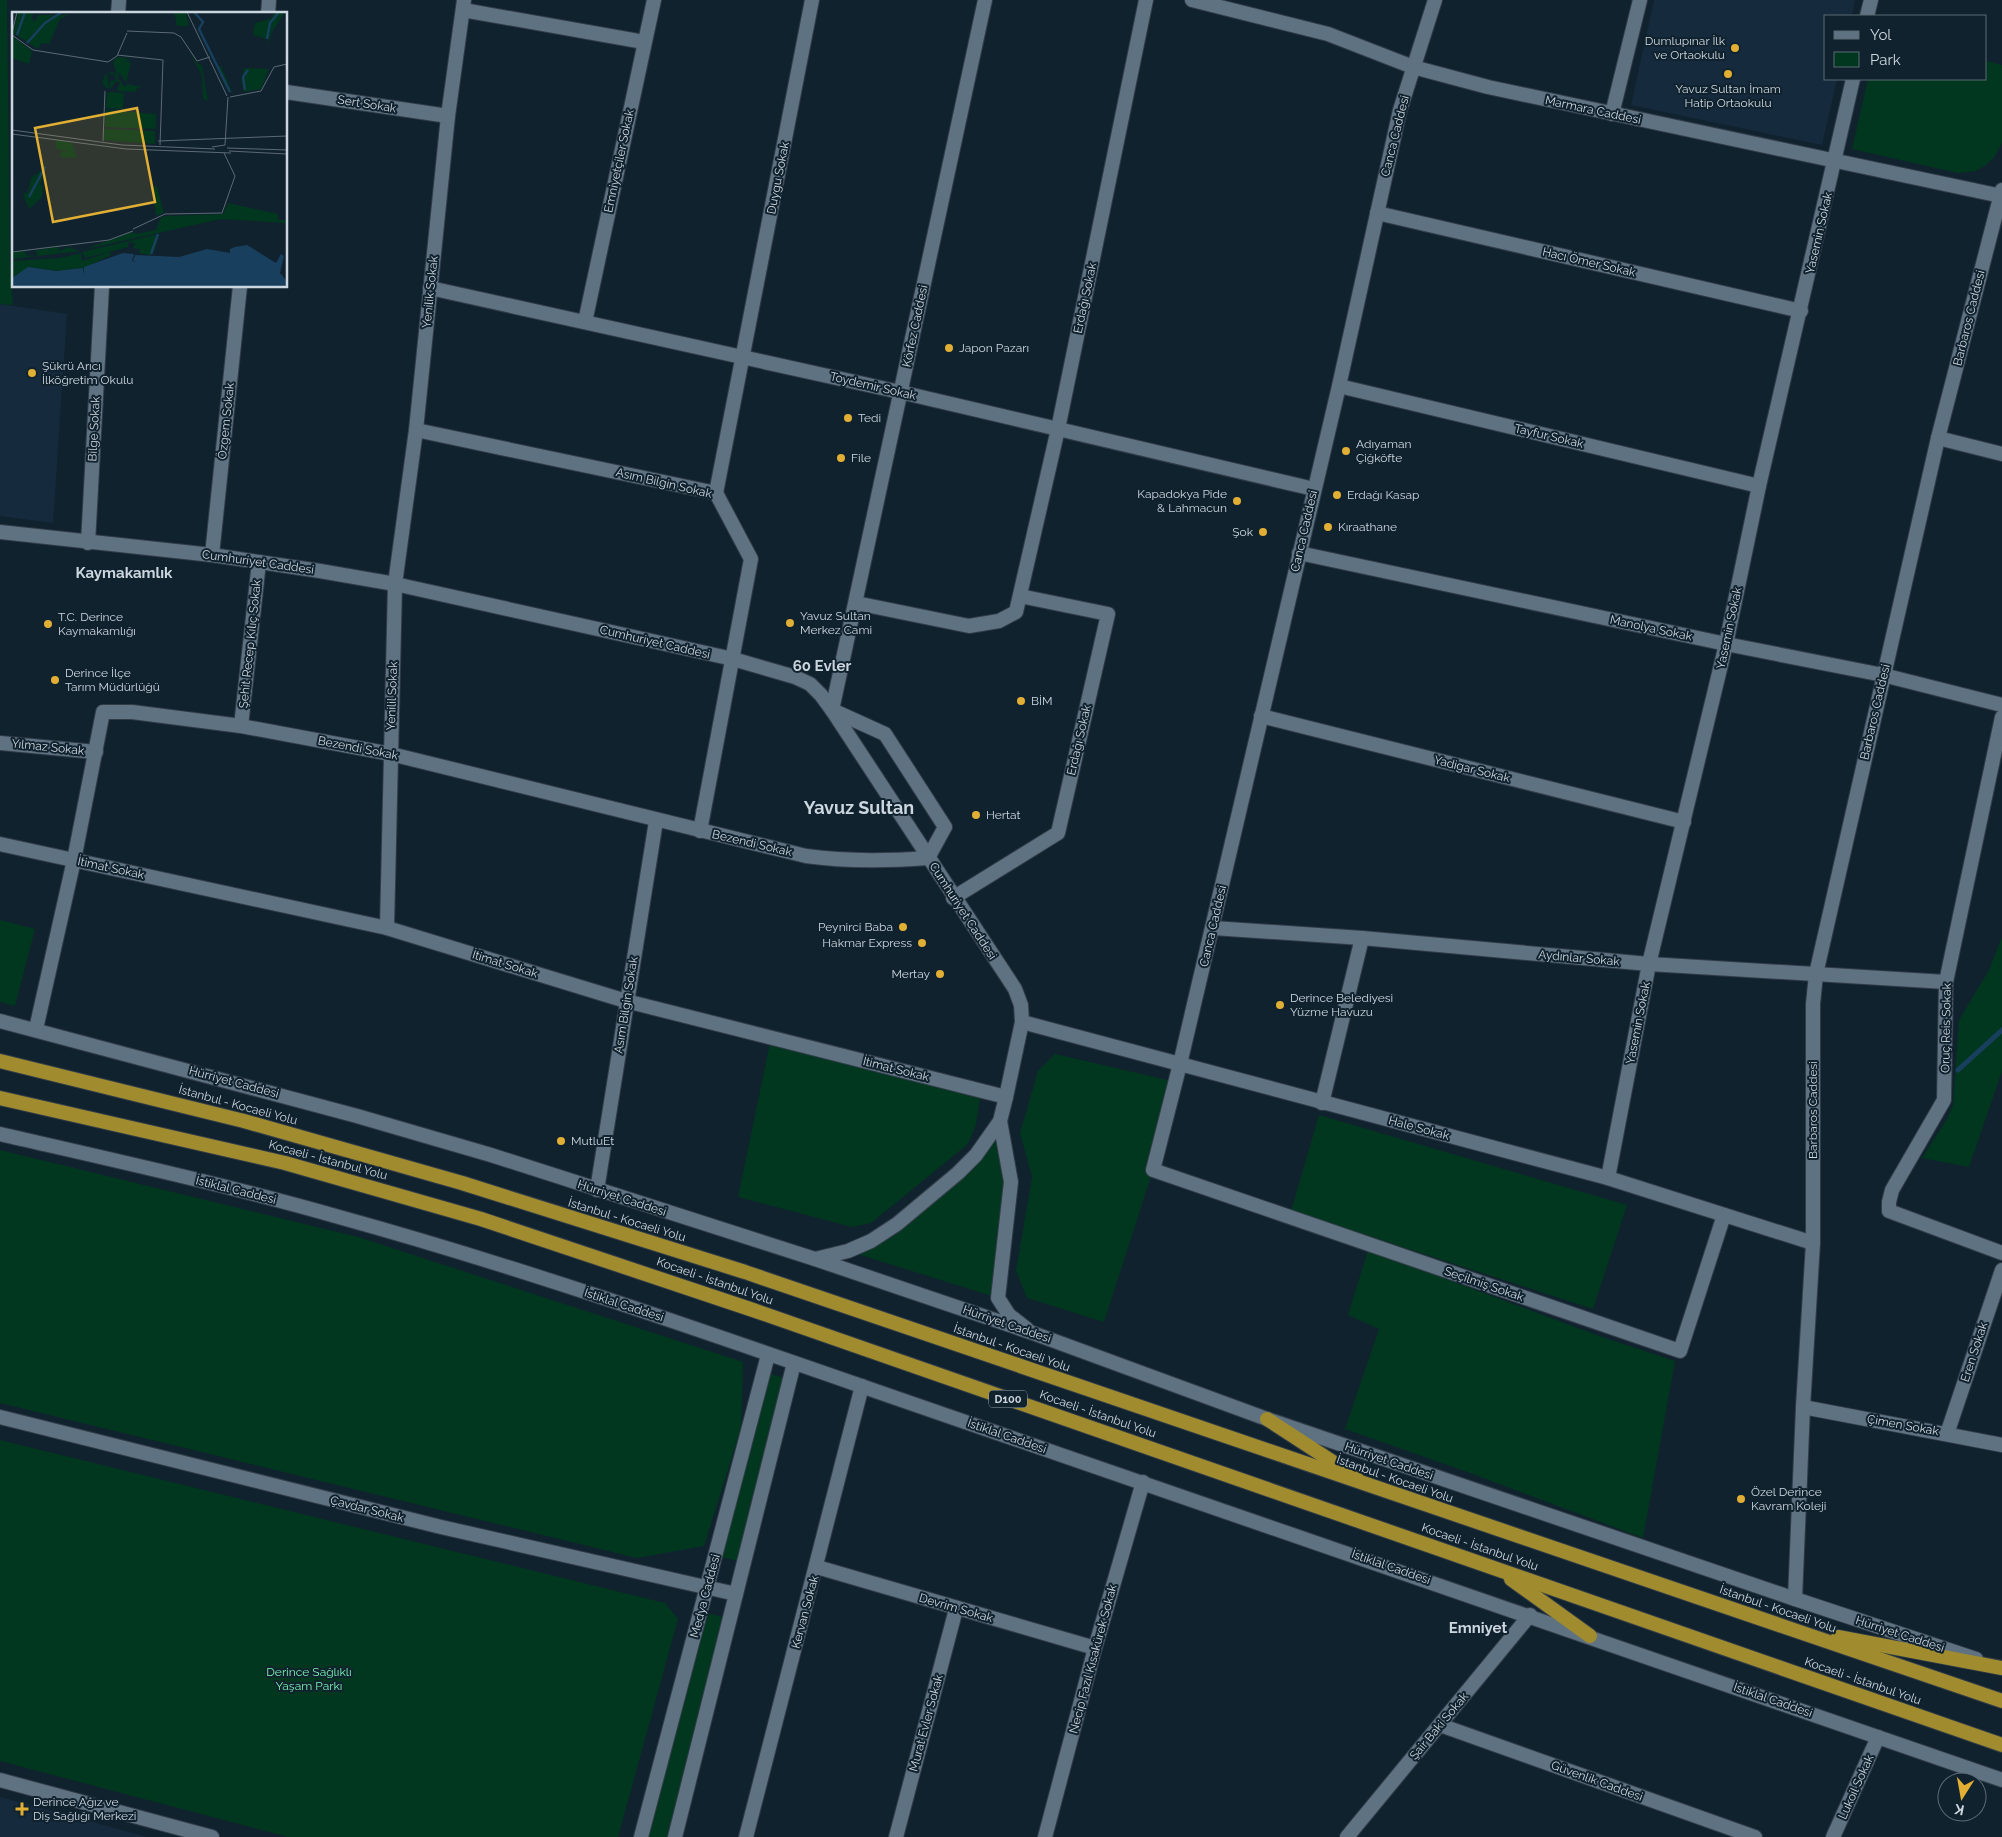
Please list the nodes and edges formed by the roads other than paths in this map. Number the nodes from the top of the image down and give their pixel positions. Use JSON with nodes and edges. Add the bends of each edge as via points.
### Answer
{"nodes":[{"id":1,"x":654,"y":0,"type":"edge"},
{"id":2,"x":812,"y":0,"type":"edge"},
{"id":3,"x":985,"y":0,"type":"edge"},
{"id":4,"x":1146,"y":0,"type":"edge"},
{"id":5,"x":1192,"y":0,"type":"edge"},
{"id":6,"x":1435,"y":0,"type":"edge"},
{"id":7,"x":1640,"y":0,"type":"edge"},
{"id":8,"x":1871,"y":0,"type":"edge"},
{"id":9,"x":464,"y":5,"type":"edge"},
{"id":10,"x":1867,"y":15,"type":"edge"},
{"id":11,"x":644,"y":42,"type":"junction"},
{"id":12,"x":1413,"y":67,"type":"junction"},
{"id":13,"x":1853,"y":80,"type":"edge"},
{"id":14,"x":288,"y":92,"type":"edge"},
{"id":15,"x":1612,"y":114,"type":"junction"},
{"id":16,"x":448,"y":116,"type":"junction"},
{"id":17,"x":1835,"y":162,"type":"junction"},
{"id":18,"x":2001,"y":193,"type":"edge"},
{"id":19,"x":1377,"y":213,"type":"junction"},
{"id":20,"x":102,"y":288,"type":"edge"},
{"id":21,"x":240,"y":288,"type":"edge"},
{"id":22,"x":430,"y":288,"type":"junction"},
{"id":23,"x":1801,"y":312,"type":"junction"},
{"id":24,"x":585,"y":322,"type":"junction"},
{"id":25,"x":743,"y":357,"type":"junction"},
{"id":26,"x":1339,"y":386,"type":"junction"},
{"id":27,"x":900,"y":392,"type":"junction"},
{"id":28,"x":1058,"y":429,"type":"junction"},
{"id":29,"x":416,"y":430,"type":"junction"},
{"id":30,"x":1938,"y":438,"type":"junction"},
{"id":31,"x":2002,"y":454,"type":"edge"},
{"id":32,"x":1760,"y":486,"type":"junction"},
{"id":33,"x":1314,"y":489,"type":"junction"},
{"id":34,"x":716,"y":493,"type":"junction"},
{"id":35,"x":0,"y":532,"type":"edge"},
{"id":36,"x":88,"y":543,"type":"junction"},
{"id":37,"x":1299,"y":553,"type":"junction"},
{"id":38,"x":212,"y":555,"type":"junction"},
{"id":39,"x":259,"y":562,"type":"junction"},
{"id":40,"x":395,"y":584,"type":"junction"},
{"id":41,"x":1020,"y":596,"type":"junction"},
{"id":42,"x":856,"y":603,"type":"junction"},
{"id":43,"x":1726,"y":644,"type":"junction"},
{"id":44,"x":733,"y":659,"type":"junction"},
{"id":45,"x":1883,"y":675,"type":"junction"},
{"id":46,"x":2002,"y":705,"type":"edge"},
{"id":47,"x":832,"y":710,"type":"junction"},
{"id":48,"x":1261,"y":716,"type":"junction"},
{"id":49,"x":2002,"y":716,"type":"edge"},
{"id":50,"x":241,"y":726,"type":"junction"},
{"id":51,"x":0,"y":743,"type":"edge"},
{"id":52,"x":96,"y":752,"type":"junction"},
{"id":53,"x":390,"y":754,"type":"junction"},
{"id":54,"x":656,"y":820,"type":"junction"},
{"id":55,"x":1684,"y":822,"type":"junction"},
{"id":56,"x":700,"y":831,"type":"junction"},
{"id":57,"x":0,"y":844,"type":"edge"},
{"id":58,"x":928,"y":858,"type":"junction"},
{"id":59,"x":74,"y":860,"type":"junction"},
{"id":60,"x":953,"y":898,"type":"junction"},
{"id":61,"x":387,"y":928,"type":"junction"},
{"id":62,"x":1213,"y":928,"type":"junction"},
{"id":63,"x":1362,"y":938,"type":"junction"},
{"id":64,"x":1649,"y":964,"type":"junction"},
{"id":65,"x":1816,"y":974,"type":"junction"},
{"id":66,"x":1946,"y":982,"type":"junction"},
{"id":67,"x":626,"y":1001,"type":"junction"},
{"id":68,"x":0,"y":1021,"type":"edge"},
{"id":69,"x":1022,"y":1022,"type":"junction"},
{"id":70,"x":36,"y":1029,"type":"junction"},
{"id":71,"x":0,"y":1061,"type":"edge"},
{"id":72,"x":1180,"y":1064,"type":"junction"},
{"id":73,"x":1006,"y":1097,"type":"junction"},
{"id":74,"x":0,"y":1098,"type":"edge"},
{"id":75,"x":1322,"y":1102,"type":"junction"},
{"id":76,"x":1000,"y":1121,"type":"junction"},
{"id":77,"x":0,"y":1134,"type":"edge"},
{"id":78,"x":1153,"y":1170,"type":"joint"},
{"id":79,"x":1608,"y":1178,"type":"junction"},
{"id":80,"x":597,"y":1190,"type":"junction"},
{"id":81,"x":1724,"y":1215,"type":"junction"},
{"id":82,"x":1813,"y":1243,"type":"junction"},
{"id":83,"x":2002,"y":1253,"type":"edge"},
{"id":84,"x":815,"y":1259,"type":"junction"},
{"id":85,"x":2002,"y":1270,"type":"edge"},
{"id":86,"x":1998,"y":1295,"type":"edge"},
{"id":87,"x":1030,"y":1332,"type":"junction"},
{"id":88,"x":768,"y":1355,"type":"junction"},
{"id":89,"x":794,"y":1364,"type":"junction"},
{"id":90,"x":862,"y":1386,"type":"junction"},
{"id":91,"x":1803,"y":1407,"type":"junction"},
{"id":92,"x":0,"y":1417,"type":"edge"},
{"id":93,"x":1267,"y":1419,"type":"junction"},
{"id":94,"x":1947,"y":1434,"type":"junction"},
{"id":95,"x":2002,"y":1445,"type":"edge"},
{"id":96,"x":1143,"y":1482,"type":"junction"},
{"id":97,"x":1374,"y":1488,"type":"junction"},
{"id":98,"x":817,"y":1567,"type":"junction"},
{"id":99,"x":1498,"y":1570,"type":"junction"},
{"id":100,"x":707,"y":1587,"type":"junction"},
{"id":101,"x":736,"y":1594,"type":"junction"},
{"id":102,"x":1795,"y":1599,"type":"junction"},
{"id":103,"x":956,"y":1609,"type":"junction"},
{"id":104,"x":1530,"y":1615,"type":"junction"},
{"id":105,"x":1790,"y":1628,"type":"junction"},
{"id":106,"x":1590,"y":1636,"type":"junction"},
{"id":107,"x":1095,"y":1648,"type":"junction"},
{"id":108,"x":2002,"y":1668,"type":"edge"},
{"id":109,"x":2002,"y":1701,"type":"edge"},
{"id":110,"x":1440,"y":1724,"type":"junction"},
{"id":111,"x":1878,"y":1737,"type":"junction"},
{"id":112,"x":2002,"y":1745,"type":"edge"},
{"id":113,"x":0,"y":1780,"type":"edge"},
{"id":114,"x":2002,"y":1780,"type":"edge"},
{"id":115,"x":1350,"y":1836,"type":"edge"},
{"id":116,"x":212,"y":1837,"type":"edge"},
{"id":117,"x":641,"y":1837,"type":"edge"},
{"id":118,"x":675,"y":1837,"type":"edge"},
{"id":119,"x":746,"y":1837,"type":"edge"},
{"id":120,"x":896,"y":1837,"type":"edge"},
{"id":121,"x":1045,"y":1837,"type":"edge"},
{"id":122,"x":1755,"y":1837,"type":"edge"},
{"id":123,"x":1833,"y":1837,"type":"edge"}],
"edges":[{"from":1,"to":11,"type":"street","name":"Emniyetçiler Sokak"},
{"from":2,"to":25,"type":"street","name":"Duygu Sokak"},
{"from":3,"to":27,"type":"street","name":"Körfez Caddesi"},
{"from":4,"to":28,"type":"street","name":"Erdağı Sokak"},
{"from":5,"to":12,"type":"street","name":"Marmara Caddesi","via":[[1328,34]]},
{"from":6,"to":12,"type":"street","name":"Canca Caddesi"},
{"from":7,"to":15,"type":"street"},
{"from":8,"to":10,"type":"street"},
{"from":9,"to":11,"type":"street"},
{"from":9,"to":16,"type":"street","name":"Yenilik Sokak"},
{"from":11,"to":24,"type":"street","name":"Emniyetçiler Sokak"},
{"from":12,"to":15,"type":"street","name":"Marmara Caddesi"},
{"from":12,"to":19,"type":"street","name":"Canca Caddesi"},
{"from":13,"to":17,"type":"street","name":"Yasemin Sokak"},
{"from":14,"to":16,"type":"street","name":"Sert Sokak"},
{"from":15,"to":17,"type":"street","name":"Marmara Caddesi"},
{"from":16,"to":22,"type":"street","name":"Yenilik Sokak"},
{"from":17,"to":18,"type":"street","name":"Marmara Caddesi"},
{"from":17,"to":23,"type":"street","name":"Yasemin Sokak"},
{"from":18,"to":30,"type":"street","name":"Barbaros Caddesi"},
{"from":19,"to":23,"type":"street","name":"Hacı Ömer Sokak"},
{"from":19,"to":26,"type":"street","name":"Canca Caddesi"},
{"from":20,"to":36,"type":"street","name":"Bilge Sokak"},
{"from":21,"to":38,"type":"street","name":"Özgem Sokak"},
{"from":22,"to":24,"type":"street","name":"Toydemir Sokak"},
{"from":22,"to":29,"type":"street","name":"Yenilik Sokak"},
{"from":23,"to":32,"type":"street","name":"Yasemin Sokak"},
{"from":24,"to":25,"type":"street","name":"Toydemir Sokak"},
{"from":25,"to":27,"type":"street","name":"Toydemir Sokak"},
{"from":25,"to":34,"type":"street","name":"Duygu Sokak"},
{"from":26,"to":32,"type":"street","name":"Tayfur Sokak"},
{"from":26,"to":33,"type":"street","name":"Canca Caddesi"},
{"from":27,"to":28,"type":"street","name":"Toydemir Sokak"},
{"from":27,"to":42,"type":"street","name":"Körfez Caddesi"},
{"from":28,"to":33,"type":"street","name":"Toydemir Sokak"},
{"from":28,"to":41,"type":"street","name":"Erdağı Sokak"},
{"from":29,"to":34,"type":"street","name":"Asım Bilgin Sokak"},
{"from":29,"to":40,"type":"street","name":"Yenilik Sokak"},
{"from":30,"to":31,"type":"street"},
{"from":30,"to":45,"type":"street","name":"Barbaros Caddesi"},
{"from":32,"to":43,"type":"street","name":"Yasemin Sokak"},
{"from":33,"to":37,"type":"street","name":"Canca Caddesi"},
{"from":34,"to":44,"type":"street","name":"Asım Bilgin Sokak","via":[[752,559]]},
{"from":35,"to":36,"type":"street","name":"Cumhuriyet Caddesi"},
{"from":36,"to":38,"type":"street","name":"Cumhuriyet Caddesi"},
{"from":37,"to":43,"type":"street","name":"Manolya Sokak"},
{"from":37,"to":48,"type":"street","name":"Canca Caddesi"},
{"from":38,"to":39,"type":"street","name":"Cumhuriyet Caddesi"},
{"from":39,"to":40,"type":"street","name":"Cumhuriyet Caddesi"},
{"from":39,"to":50,"type":"street","name":"Şehit Recep Kılıç Sokak"},
{"from":40,"to":44,"type":"street","name":"Cumhuriyet Caddesi"},
{"from":40,"to":53,"type":"street","name":"Yenilil Sokak"},
{"from":41,"to":42,"type":"street","name":"Erdağı Sokak","via":[[1016,612],[1010,617],[969,626]]},
{"from":41,"to":60,"type":"street","name":"Erdağı Sokak","via":[[1108,614],[1058,833]]},
{"from":42,"to":47,"type":"street","name":"Körfez Caddesi"},
{"from":43,"to":45,"type":"street","name":"Manolya Sokak"},
{"from":43,"to":55,"type":"street","name":"Yasemin Sokak"},
{"from":44,"to":47,"type":"street","name":"Cumhuriyet Caddesi","via":[[810,684]]},
{"from":44,"to":56,"type":"street","name":"Asım Bilgin Sokak"},
{"from":45,"to":46,"type":"street","name":"Manolya Sokak"},
{"from":45,"to":65,"type":"street","name":"Barbaros Caddesi"},
{"from":47,"to":58,"type":"street","name":"Cumhuriyet Caddesi"},
{"from":47,"to":58,"type":"street","via":[[885,734],[909,771],[945,827]]},
{"from":48,"to":55,"type":"street","name":"Yadigar Sokak"},
{"from":48,"to":62,"type":"street","name":"Canca Caddesi"},
{"from":49,"to":66,"type":"street","name":"Oruç Reis Sokak"},
{"from":50,"to":52,"type":"street","name":"Bezendi Sokak","via":[[132,712],[103,712]]},
{"from":50,"to":53,"type":"street","name":"Bezendi Sokak"},
{"from":51,"to":52,"type":"street","name":"Yılmaz Sokak"},
{"from":52,"to":59,"type":"street","name":"Bezendi Sokak"},
{"from":53,"to":54,"type":"street","name":"Bezendi Sokak"},
{"from":53,"to":61,"type":"street","name":"Yenilil Sokak"},
{"from":54,"to":56,"type":"street","name":"Bezendi Sokak"},
{"from":54,"to":67,"type":"street","name":"Asım Bilgin Sokak"},
{"from":55,"to":64,"type":"street","name":"Yasemin Sokak"},
{"from":56,"to":58,"type":"street","name":"Bezendi Sokak","via":[[829,860],[877,862]]},
{"from":57,"to":59,"type":"street","name":"İtimat Sokak"},
{"from":58,"to":60,"type":"street","name":"Cumhuriyet Caddesi"},
{"from":59,"to":61,"type":"street","name":"İtimat Sokak"},
{"from":59,"to":70,"type":"street","name":"Bezendi Sokak"},
{"from":60,"to":69,"type":"street","name":"Cumhuriyet Caddesi","via":[[1014,989],[1021,1005]]},
{"from":61,"to":67,"type":"street","name":"İtimat Sokak"},
{"from":62,"to":63,"type":"street","name":"Aydınlar Sokak"},
{"from":62,"to":72,"type":"street","name":"Canca Caddesi"},
{"from":63,"to":64,"type":"street","name":"Aydınlar Sokak"},
{"from":63,"to":75,"type":"street"},
{"from":64,"to":65,"type":"street","name":"Aydınlar Sokak"},
{"from":64,"to":79,"type":"street","name":"Yasemin Sokak"},
{"from":65,"to":66,"type":"street","name":"Aydınlar Sokak"},
{"from":65,"to":82,"type":"street","name":"Barbaros Caddesi","via":[[1813,1004]]},
{"from":66,"to":83,"type":"street","name":"Oruç Reis Sokak","via":[[1944,1100],[1892,1190],[1890,1211]]},
{"from":67,"to":73,"type":"street","name":"İtimat Sokak"},
{"from":67,"to":80,"type":"street","name":"Asım Bilgin Sokak"},
{"from":68,"to":70,"type":"street","name":"Hürriyet Caddesi"},
{"from":69,"to":72,"type":"street","name":"Hale Sokak"},
{"from":69,"to":73,"type":"street","name":"Cumhuriyet Caddesi"},
{"from":70,"to":80,"type":"street","name":"Hürriyet Caddesi","via":[[358,1116]]},
{"from":71,"to":97,"type":"highway","name":"İstanbul - Kocaeli Yolu","via":[[244,1121],[462,1183],[745,1272]]},
{"from":72,"to":75,"type":"street","name":"Hale Sokak"},
{"from":72,"to":78,"type":"street","name":"Canca Caddesi"},
{"from":73,"to":76,"type":"street","name":"Cumhuriyet Caddesi"},
{"from":74,"to":99,"type":"highway","name":"Kocaeli - İstanbul Yolu","number":"D100","via":[[285,1163],[481,1219]]},
{"from":75,"to":79,"type":"street","name":"Hale Sokak"},
{"from":76,"to":84,"type":"street","name":"Cumhuriyet Caddesi","via":[[976,1155],[897,1224],[848,1251]]},
{"from":76,"to":87,"type":"street","name":"Cumhuriyet Caddesi","via":[[1011,1182],[998,1298],[1009,1315]]},
{"from":77,"to":88,"type":"street","name":"İstiklal Caddesi","via":[[239,1190],[346,1219],[681,1324]]},
{"from":78,"to":81,"type":"street","name":"Seçilmiş Sokak","via":[[1680,1351]]},
{"from":79,"to":81,"type":"street","name":"Hale Sokak"},
{"from":80,"to":84,"type":"street","name":"Hürriyet Caddesi"},
{"from":81,"to":82,"type":"street","name":"Hale Sokak"},
{"from":82,"to":91,"type":"street","name":"Barbaros Caddesi"},
{"from":84,"to":87,"type":"street","name":"Hürriyet Caddesi"},
{"from":85,"to":86,"type":"street","name":"Eren Sokak"},
{"from":86,"to":94,"type":"street","name":"Eren Sokak"},
{"from":87,"to":93,"type":"street","name":"Hürriyet Caddesi"},
{"from":88,"to":89,"type":"street","name":"İstiklal Caddesi"},
{"from":88,"to":100,"type":"street","name":"Medya Caddesi"},
{"from":89,"to":90,"type":"street","name":"İstiklal Caddesi"},
{"from":89,"to":101,"type":"street"},
{"from":90,"to":96,"type":"street","name":"İstiklal Caddesi"},
{"from":90,"to":98,"type":"street","name":"Kervan Sokak"},
{"from":91,"to":94,"type":"street","name":"Çimen Sokak"},
{"from":91,"to":102,"type":"street","name":"Barbaros Caddesi"},
{"from":92,"to":100,"type":"street","name":"Çavdar Sokak","via":[[441,1527]]},
{"from":93,"to":97,"type":"highway"},
{"from":93,"to":102,"type":"street","name":"Hürriyet Caddesi"},
{"from":94,"to":95,"type":"street","name":"Çimen Sokak"},
{"from":96,"to":104,"type":"street","name":"İstiklal Caddesi"},
{"from":96,"to":107,"type":"street","name":"Necip Fazıl Kısakürek Sokak"},
{"from":97,"to":105,"type":"highway","name":"İstanbul - Kocaeli Yolu"},
{"from":98,"to":103,"type":"street","name":"Devrim Sokak"},
{"from":98,"to":119,"type":"street","name":"Kervan Sokak"},
{"from":99,"to":106,"type":"highway"},
{"from":99,"to":112,"type":"highway","name":"Kocaeli - İstanbul Yolu","number":"D100"},
{"from":100,"to":101,"type":"street","name":"Çavdar Sokak"},
{"from":100,"to":117,"type":"street","name":"Medya Caddesi"},
{"from":101,"to":118,"type":"street"},
{"from":102,"to":108,"type":"street","name":"Hürriyet Caddesi"},
{"from":103,"to":107,"type":"street","name":"Devrim Sokak"},
{"from":103,"to":120,"type":"street","name":"Murat Evler Sokak"},
{"from":104,"to":106,"type":"street","name":"İstiklal Caddesi"},
{"from":104,"to":110,"type":"street","name":"Şair Baki Sokak"},
{"from":105,"to":108,"type":"highway"},
{"from":105,"to":109,"type":"highway","name":"İstanbul - Kocaeli Yolu"},
{"from":106,"to":111,"type":"street","name":"İstiklal Caddesi"},
{"from":107,"to":121,"type":"street","name":"Necip Fazıl Kısakürek Sokak"},
{"from":110,"to":115,"type":"street","name":"Şair Baki Sokak"},
{"from":110,"to":122,"type":"street","name":"Güvenlik Caddesi"},
{"from":111,"to":114,"type":"street","name":"İstiklal Caddesi"},
{"from":111,"to":123,"type":"street","name":"Lukoil Sokak"},
{"from":113,"to":116,"type":"street"}]}
